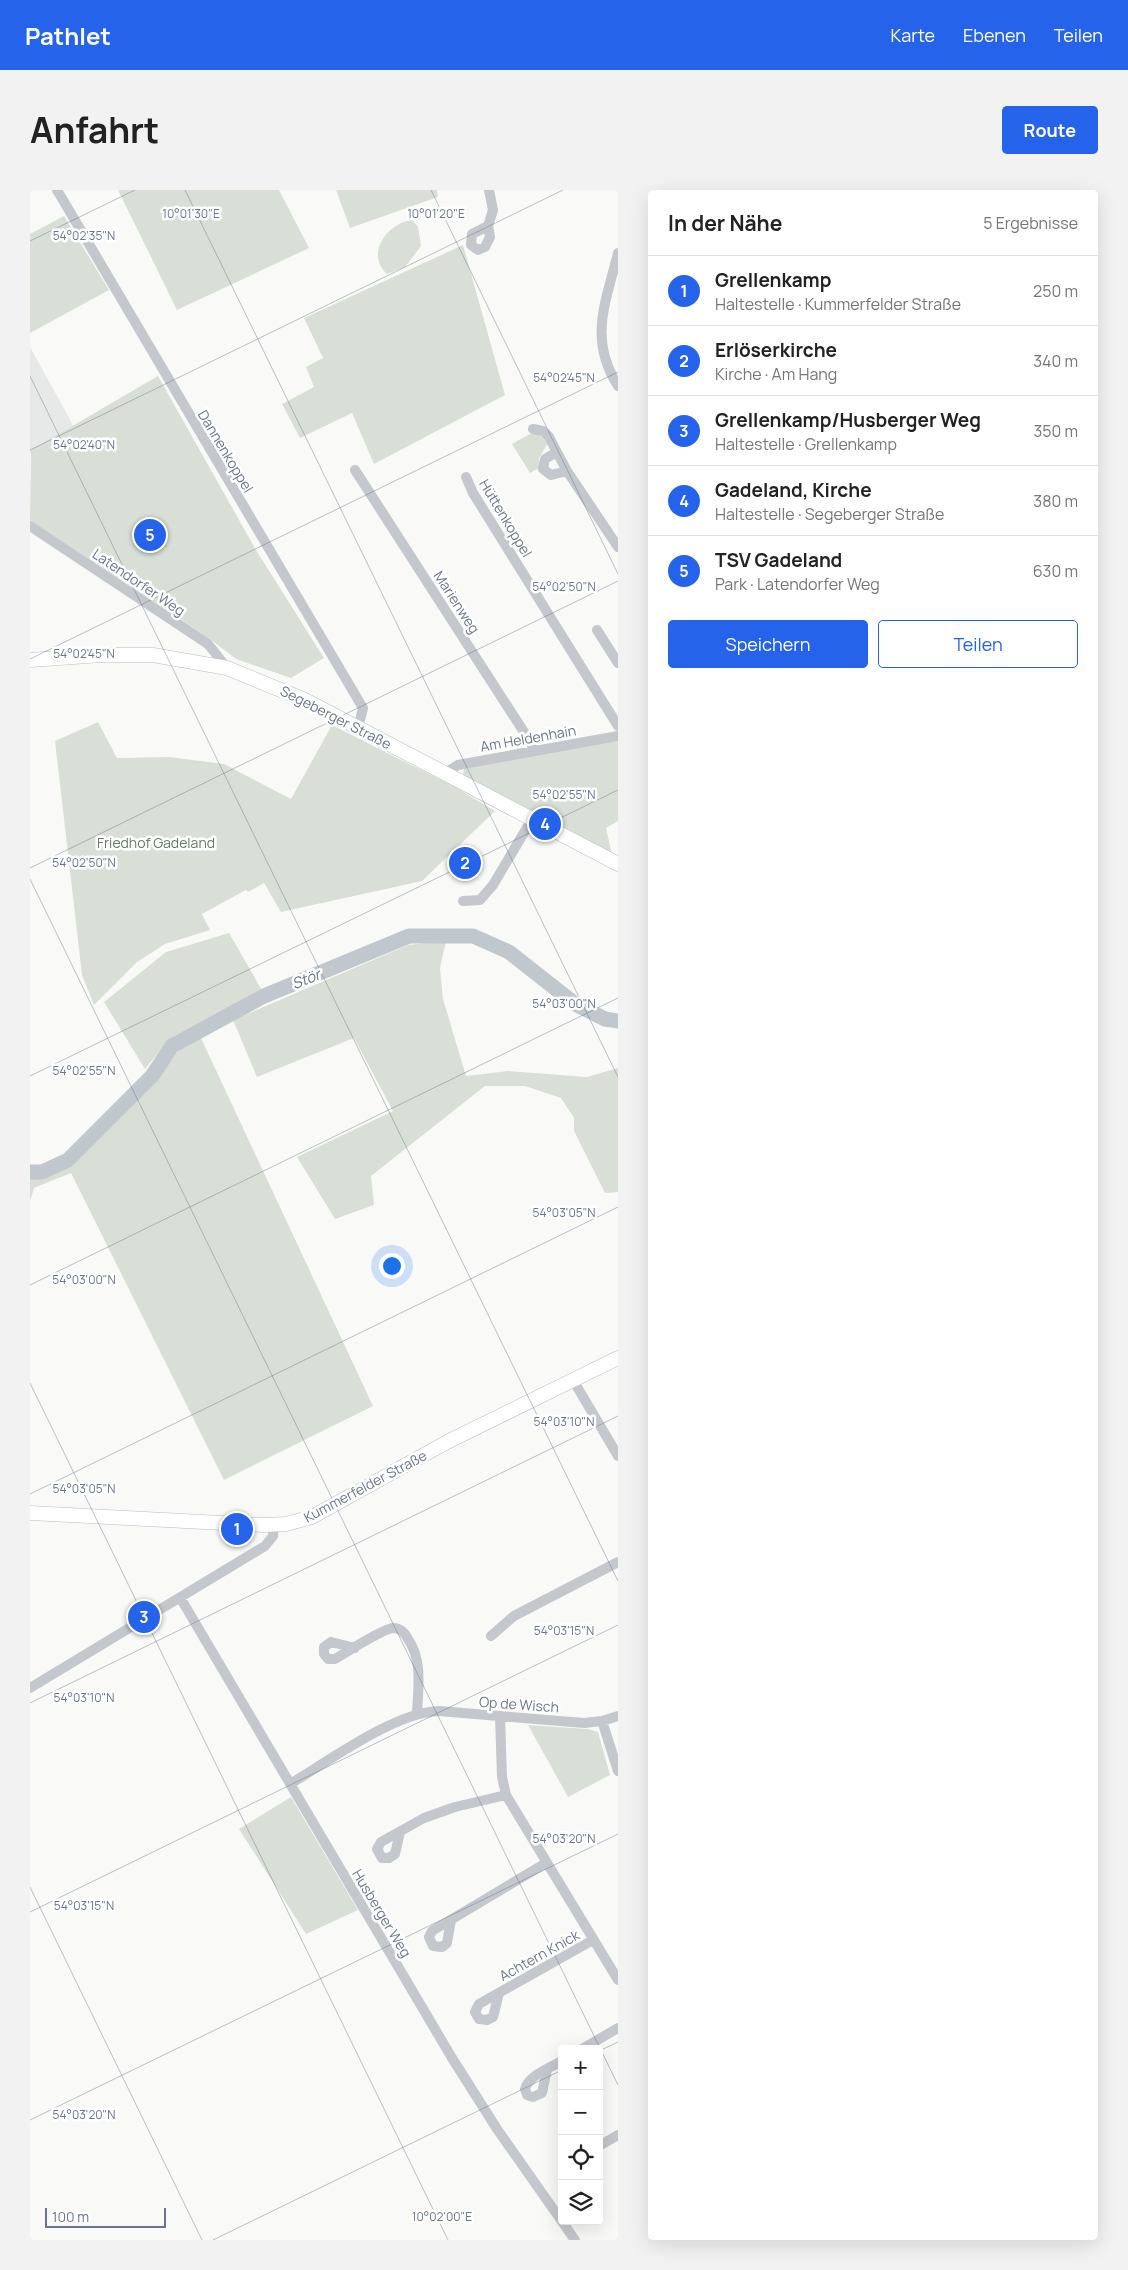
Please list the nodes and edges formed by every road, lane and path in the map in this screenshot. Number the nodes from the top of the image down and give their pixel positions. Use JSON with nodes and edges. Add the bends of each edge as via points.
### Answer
{"nodes":[{"id":1,"x":57,"y":190,"type":"edge"},
{"id":2,"x":489,"y":190,"type":"edge"},
{"id":3,"x":488,"y":226,"type":"dead end"},
{"id":4,"x":618,"y":253,"type":"edge"},
{"id":5,"x":618,"y":386,"type":"edge"},
{"id":6,"x":533,"y":429,"type":"dead end"},
{"id":7,"x":556,"y":452,"type":"junction"},
{"id":8,"x":355,"y":470,"type":"dead end"},
{"id":9,"x":567,"y":471,"type":"junction"},
{"id":10,"x":466,"y":477,"type":"dead end"},
{"id":11,"x":30,"y":526,"type":"edge"},
{"id":12,"x":618,"y":547,"type":"edge"},
{"id":13,"x":597,"y":630,"type":"dead end"},
{"id":14,"x":30,"y":660,"type":"edge"},
{"id":15,"x":618,"y":663,"type":"edge"},
{"id":16,"x":227,"y":668,"type":"junction"},
{"id":17,"x":618,"y":726,"type":"edge"},
{"id":18,"x":358,"y":728,"type":"junction"},
{"id":19,"x":618,"y":736,"type":"edge"},
{"id":20,"x":534,"y":751,"type":"junction"},
{"id":21,"x":445,"y":774,"type":"junction"},
{"id":22,"x":532,"y":819,"type":"junction"},
{"id":23,"x":618,"y":864,"type":"edge"},
{"id":24,"x":463,"y":901,"type":"dead end"},
{"id":25,"x":618,"y":1358,"type":"edge"},
{"id":26,"x":573,"y":1380,"type":"junction"},
{"id":27,"x":618,"y":1456,"type":"edge"},
{"id":28,"x":30,"y":1513,"type":"edge"},
{"id":29,"x":274,"y":1524,"type":"junction"},
{"id":30,"x":618,"y":1562,"type":"edge"},
{"id":31,"x":180,"y":1599,"type":"junction"},
{"id":32,"x":491,"y":1636,"type":"dead end"},
{"id":33,"x":355,"y":1648,"type":"dead end"},
{"id":34,"x":30,"y":1688,"type":"edge"},
{"id":35,"x":417,"y":1714,"type":"junction"},
{"id":36,"x":500,"y":1716,"type":"junction"},
{"id":37,"x":618,"y":1716,"type":"edge"},
{"id":38,"x":602,"y":1721,"type":"junction"},
{"id":39,"x":618,"y":1772,"type":"edge"},
{"id":40,"x":290,"y":1784,"type":"junction"},
{"id":41,"x":506,"y":1795,"type":"junction"},
{"id":42,"x":400,"y":1832,"type":"dead end"},
{"id":43,"x":546,"y":1863,"type":"junction"},
{"id":44,"x":452,"y":1920,"type":"dead end"},
{"id":45,"x":594,"y":1940,"type":"junction"},
{"id":46,"x":618,"y":1980,"type":"edge"},
{"id":47,"x":499,"y":1993,"type":"dead end"},
{"id":48,"x":618,"y":2028,"type":"edge"},
{"id":49,"x":589,"y":2045,"type":"edge"},
{"id":50,"x":558,"y":2063,"type":"edge"},
{"id":51,"x":546,"y":2070,"type":"dead end"},
{"id":52,"x":618,"y":2135,"type":"edge"},
{"id":53,"x":603,"y":2144,"type":"edge"},
{"id":54,"x":573,"y":2237,"type":"edge"}],
"edges":[{"from":1,"to":18,"type":"street","name":"Dannenkoppel","via":[[363,708]]},
{"from":2,"to":3,"type":"street","via":[[493,210]]},
{"from":4,"to":5,"type":"street","via":[[600,329],[603,353]]},
{"from":6,"to":7,"type":"street","via":[[549,436]]},
{"from":7,"to":9,"type":"street"},
{"from":7,"to":9,"type":"street","via":[[544,459],[543,468],[551,475]]},
{"from":8,"to":20,"type":"street","name":"Marienweg"},
{"from":9,"to":12,"type":"street"},
{"from":10,"to":17,"type":"street","name":"Hüttenkoppel"},
{"from":11,"to":16,"type":"street","name":"Latendorfer Weg","via":[[208,644]]},
{"from":13,"to":15,"type":"street"},
{"from":14,"to":16,"type":"main road","name":"Segeberger Straße","via":[[152,655]]},
{"from":16,"to":18,"type":"main road","name":"Segeberger Straße","via":[[276,686]]},
{"from":18,"to":21,"type":"main road","name":"Segeberger Straße"},
{"from":19,"to":20,"type":"street","name":"Am Heldenhain"},
{"from":20,"to":21,"type":"street","name":"Am Heldenhain","via":[[458,764]]},
{"from":21,"to":22,"type":"main road","name":"Segeberger Straße"},
{"from":22,"to":23,"type":"main road","name":"Segeberger Straße"},
{"from":22,"to":24,"type":"street","via":[[480,900]]},
{"from":25,"to":26,"type":"main road","name":"Kummerfelder Straße"},
{"from":26,"to":27,"type":"street"},
{"from":26,"to":29,"type":"main road","name":"Kummerfelder Straße","via":[[449,1441],[312,1516]]},
{"from":28,"to":29,"type":"main road","name":"Kummerfelder Straße"},
{"from":29,"to":31,"type":"street","via":[[273,1536],[265,1546]]},
{"from":30,"to":32,"type":"street","via":[[514,1616]]},
{"from":31,"to":34,"type":"street"},
{"from":31,"to":40,"type":"street","name":"Husberger Weg"},
{"from":33,"to":35,"type":"street","via":[[387,1630],[396,1628],[403,1631],[418,1662]]},
{"from":35,"to":36,"type":"street","name":"Op de Wisch","via":[[439,1711]]},
{"from":35,"to":40,"type":"street","name":"Op de Wisch","via":[[386,1727]]},
{"from":36,"to":38,"type":"street","name":"Op de Wisch","via":[[584,1723]]},
{"from":36,"to":41,"type":"street","name":"Achtern Knick","via":[[502,1777]]},
{"from":37,"to":38,"type":"street","name":"Op de Wisch"},
{"from":38,"to":39,"type":"street"},
{"from":40,"to":54,"type":"street","name":"Husberger Weg","via":[[492,2122]]},
{"from":41,"to":42,"type":"street","via":[[439,1812]]},
{"from":41,"to":43,"type":"street","name":"Achtern Knick"},
{"from":43,"to":44,"type":"street"},
{"from":43,"to":45,"type":"street","name":"Achtern Knick"},
{"from":45,"to":46,"type":"street","name":"Achtern Knick"},
{"from":45,"to":47,"type":"street","name":"Achtern Knick"},
{"from":48,"to":49,"type":"street"},
{"from":50,"to":51,"type":"street"},
{"from":52,"to":53,"type":"street"}]}
